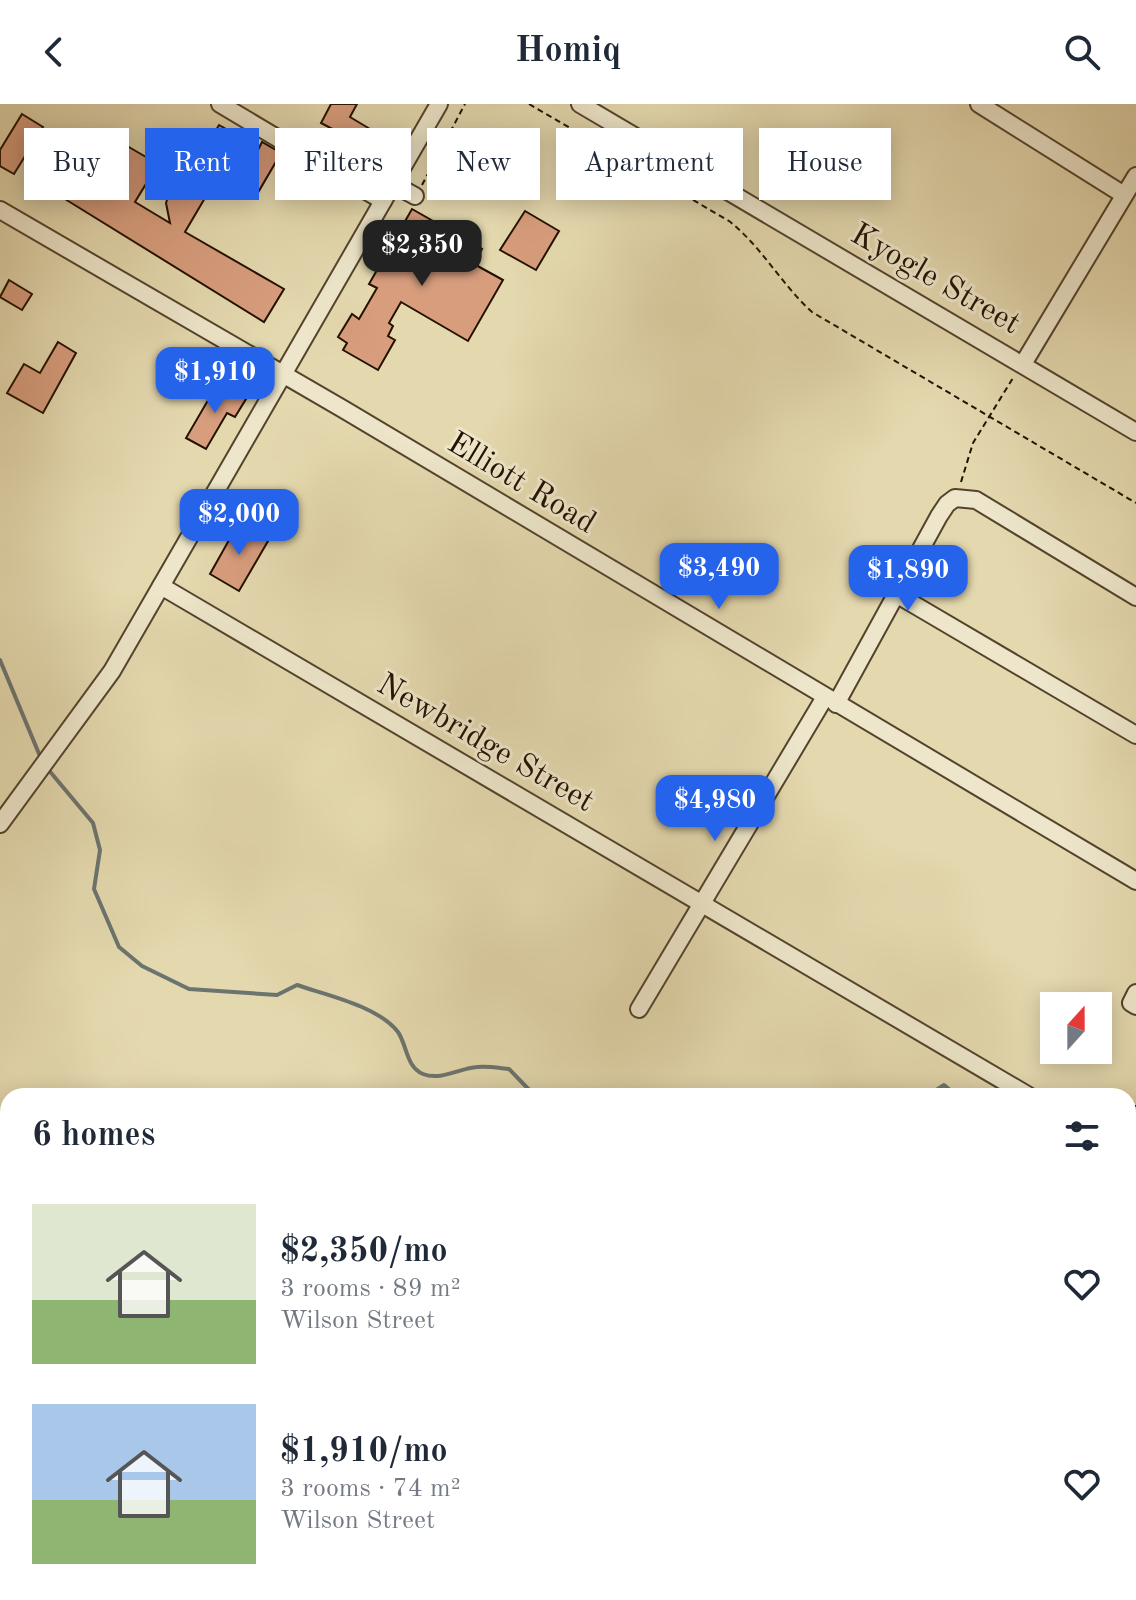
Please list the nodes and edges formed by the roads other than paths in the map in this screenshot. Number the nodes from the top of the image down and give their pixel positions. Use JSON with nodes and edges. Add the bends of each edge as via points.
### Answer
{"nodes":[{"id":1,"x":220,"y":104,"type":"edge"},
{"id":2,"x":439,"y":104,"type":"edge"},
{"id":3,"x":580,"y":104,"type":"edge"},
{"id":4,"x":979,"y":104,"type":"edge"},
{"id":5,"x":411,"y":153,"type":"edge"},
{"id":6,"x":1136,"y":176,"type":"edge"},
{"id":7,"x":411,"y":194,"type":"edge"},
{"id":8,"x":415,"y":196,"type":"road end"},
{"id":9,"x":1123,"y":197,"type":"junction"},
{"id":10,"x":383,"y":201,"type":"joint"},
{"id":11,"x":1136,"y":209,"type":"edge"},
{"id":12,"x":0,"y":210,"type":"edge"},
{"id":13,"x":1023,"y":364,"type":"junction"},
{"id":14,"x":283,"y":374,"type":"junction"},
{"id":15,"x":1136,"y":432,"type":"edge"},
{"id":16,"x":161,"y":586,"type":"junction"},
{"id":17,"x":896,"y":594,"type":"junction"},
{"id":18,"x":1136,"y":597,"type":"edge"},
{"id":19,"x":830,"y":700,"type":"junction"},
{"id":20,"x":1136,"y":735,"type":"edge"},
{"id":21,"x":0,"y":824,"type":"edge"},
{"id":22,"x":1136,"y":881,"type":"edge"},
{"id":23,"x":702,"y":904,"type":"junction"},
{"id":24,"x":1136,"y":993,"type":"edge"},
{"id":25,"x":1136,"y":1006,"type":"edge"},
{"id":26,"x":639,"y":1009,"type":"dead end"},
{"id":27,"x":1015,"y":1088,"type":"edge"}],
"edges":[{"from":1,"to":10,"type":"street"},
{"from":2,"to":5,"type":"street"},
{"from":3,"to":13,"type":"street","name":"Kyogle Street"},
{"from":4,"to":9,"type":"street"},
{"from":6,"to":9,"type":"street"},
{"from":7,"to":8,"type":"street"},
{"from":9,"to":11,"type":"street"},
{"from":9,"to":13,"type":"street"},
{"from":10,"to":14,"type":"street"},
{"from":12,"to":14,"type":"street","name":"Elliott Road"},
{"from":13,"to":15,"type":"street","name":"Kyogle Street"},
{"from":14,"to":16,"type":"street"},
{"from":14,"to":19,"type":"street","name":"Elliott Road"},
{"from":16,"to":21,"type":"street","via":[[112,671]]},
{"from":16,"to":23,"type":"street","name":"Newbridge Street"},
{"from":17,"to":18,"type":"street","via":[[939,516],[955,498],[976,500]]},
{"from":17,"to":19,"type":"street"},
{"from":17,"to":20,"type":"street"},
{"from":19,"to":22,"type":"street","name":"Elliott Road"},
{"from":19,"to":23,"type":"street"},
{"from":23,"to":26,"type":"street"},
{"from":23,"to":27,"type":"street","name":"Newbridge Street"},
{"from":24,"to":25,"type":"street","via":[[1131,1003]]}]}
